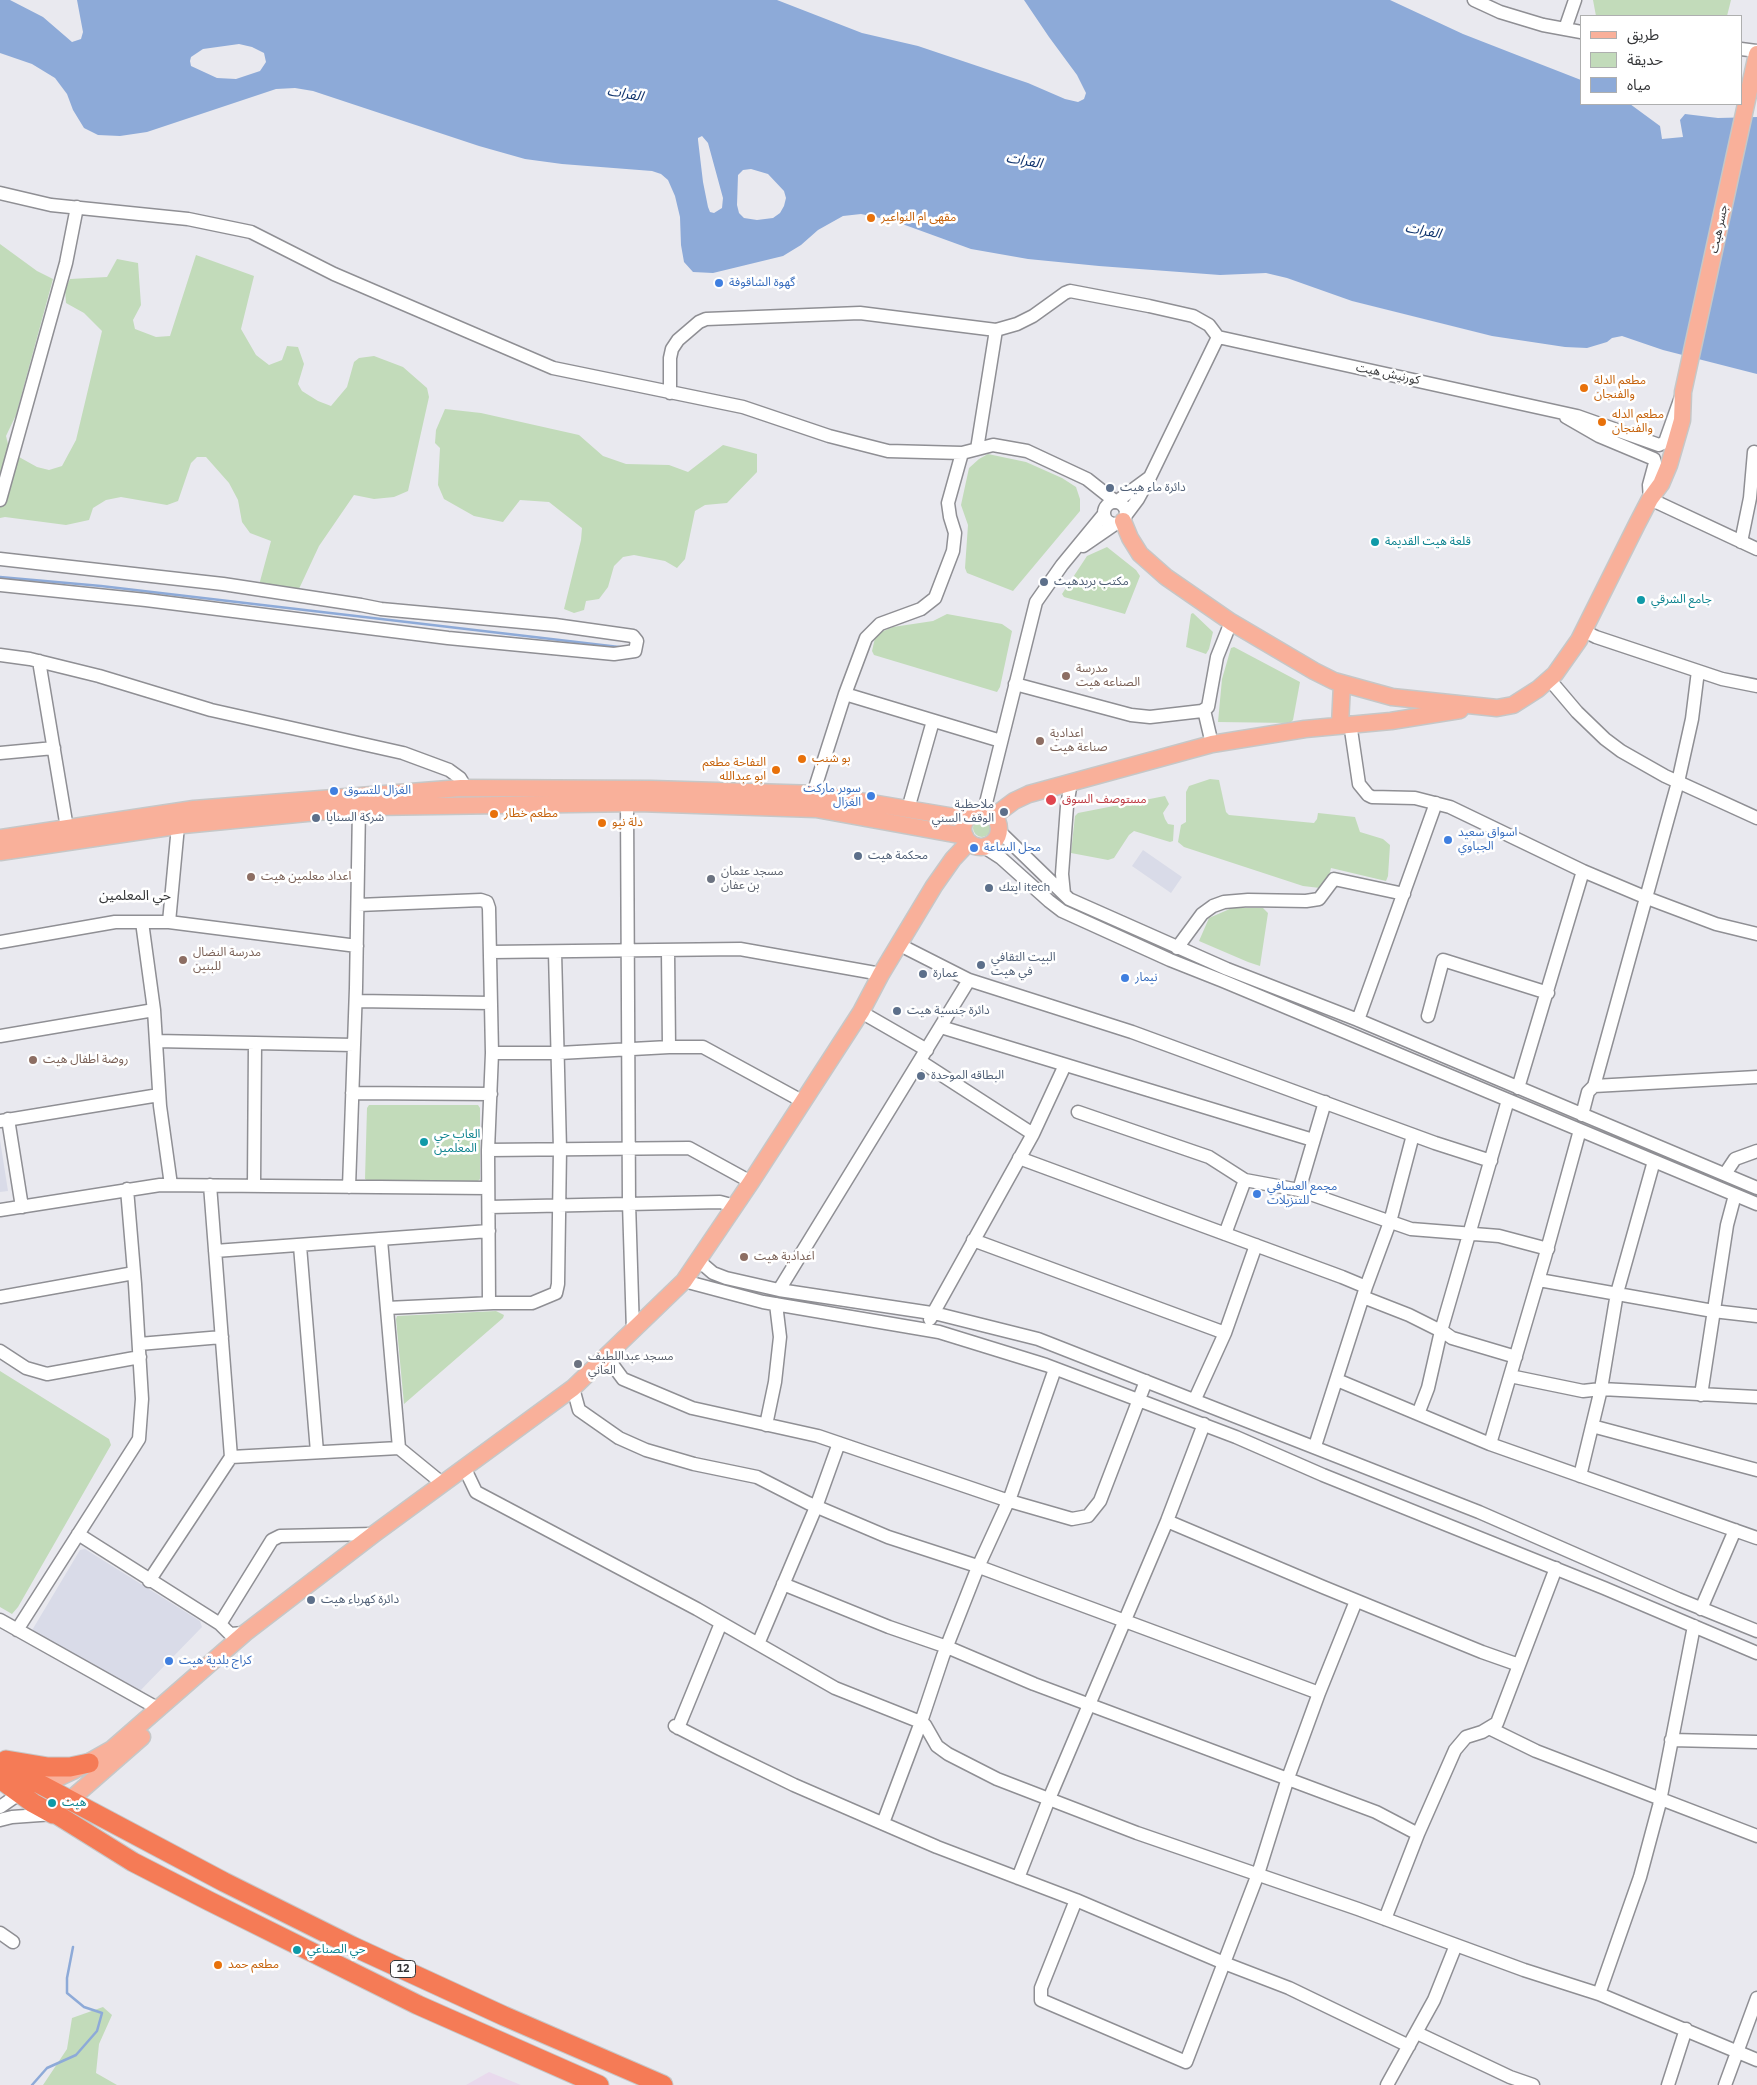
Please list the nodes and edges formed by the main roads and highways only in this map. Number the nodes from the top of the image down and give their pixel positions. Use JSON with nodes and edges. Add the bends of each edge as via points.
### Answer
{"nodes":[{"id":1,"x":1756,"y":57,"type":"edge"},
{"id":2,"x":1121,"y":520,"type":"road end"},
{"id":3,"x":1342,"y":684,"type":"junction"},
{"id":4,"x":1392,"y":697,"type":"junction"},
{"id":5,"x":1484,"y":707,"type":"junction"},
{"id":6,"x":1391,"y":721,"type":"junction"},
{"id":7,"x":1345,"y":724,"type":"junction"},
{"id":8,"x":511,"y":788,"type":"junction"},
{"id":9,"x":512,"y":804,"type":"junction"},
{"id":10,"x":967,"y":819,"type":"junction"},
{"id":11,"x":992,"y":819,"type":"junction"},
{"id":12,"x":0,"y":838,"type":"edge"},
{"id":13,"x":973,"y":842,"type":"junction"},
{"id":14,"x":0,"y":852,"type":"edge"},
{"id":15,"x":209,"y":1663,"type":"junction"},
{"id":16,"x":0,"y":1759,"type":"edge"},
{"id":17,"x":0,"y":1763,"type":"edge"},
{"id":18,"x":89,"y":1763,"type":"junction"},
{"id":19,"x":0,"y":1779,"type":"edge"},
{"id":20,"x":43,"y":1785,"type":"junction"},
{"id":21,"x":70,"y":1800,"type":"junction"},
{"id":22,"x":599,"y":2085,"type":"edge"},
{"id":23,"x":663,"y":2085,"type":"edge"}],
"edges":[{"from":1,"to":5,"type":"main road","name":"جسر هيت","via":[[1684,392],[1682,420],[1669,465],[1579,640],[1549,679],[1528,697],[1513,705]]},
{"from":2,"to":3,"type":"main road","via":[[1146,561],[1187,593],[1314,672]]},
{"from":3,"to":4,"type":"main road"},
{"from":3,"to":7,"type":"main road"},
{"from":4,"to":5,"type":"main road"},
{"from":4,"to":6,"type":"main road"},
{"from":5,"to":6,"type":"main road"},
{"from":6,"to":7,"type":"main road"},
{"from":7,"to":11,"type":"main road","via":[[1212,744],[1021,797],[1006,805]]},
{"from":8,"to":9,"type":"main road"},
{"from":8,"to":10,"type":"main road","via":[[813,794]]},
{"from":8,"to":12,"type":"main road","via":[[466,788],[194,809]]},
{"from":9,"to":13,"type":"main road","via":[[626,803],[816,809]]},
{"from":9,"to":14,"type":"main road","via":[[359,807],[178,826]]},
{"from":10,"to":11,"type":"main road","via":[[974,813]]},
{"from":10,"to":13,"type":"main road","via":[[964,828]]},
{"from":11,"to":13,"type":"main road","via":[[994,841]]},
{"from":13,"to":15,"type":"main road","via":[[953,859],[934,886],[861,1012],[684,1281],[573,1388],[374,1534]]},
{"from":15,"to":18,"type":"main road","via":[[112,1749]]},
{"from":15,"to":21,"type":"main road","via":[[142,1737]]},
{"from":16,"to":18,"type":"highway","via":[[48,1767]]},
{"from":17,"to":20,"type":"highway","number":"12"},
{"from":18,"to":20,"type":"main road"},
{"from":19,"to":22,"type":"highway","number":"12","via":[[19,1795],[133,1862],[418,2005]]},
{"from":20,"to":21,"type":"highway","number":"12"},
{"from":21,"to":23,"type":"highway","number":"12","via":[[352,1946]]}]}
